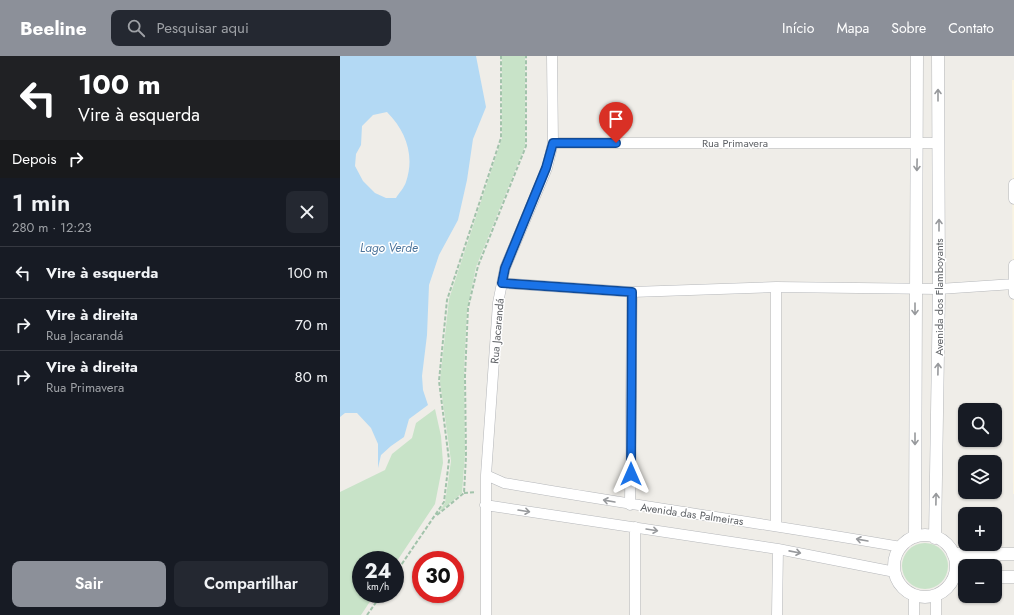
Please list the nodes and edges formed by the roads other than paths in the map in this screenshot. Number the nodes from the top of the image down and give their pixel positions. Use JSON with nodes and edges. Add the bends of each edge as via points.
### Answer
{"nodes":[{"id":1,"x":552,"y":56,"type":"edge"},
{"id":2,"x":917,"y":56,"type":"edge"},
{"id":3,"x":938,"y":56,"type":"edge"},
{"id":4,"x":553,"y":143,"type":"junction"},
{"id":5,"x":917,"y":143,"type":"junction"},
{"id":6,"x":938,"y":143,"type":"junction"},
{"id":7,"x":1014,"y":184,"type":"edge"},
{"id":8,"x":1014,"y":199,"type":"edge"},
{"id":9,"x":1014,"y":265,"type":"edge"},
{"id":10,"x":502,"y":283,"type":"junction"},
{"id":11,"x":1014,"y":284,"type":"edge"},
{"id":12,"x":776,"y":287,"type":"junction"},
{"id":13,"x":916,"y":289,"type":"junction"},
{"id":14,"x":939,"y":289,"type":"junction"},
{"id":15,"x":632,"y":292,"type":"junction"},
{"id":16,"x":1014,"y":294,"type":"edge"},
{"id":17,"x":486,"y":475,"type":"junction"},
{"id":18,"x":485,"y":505,"type":"junction"},
{"id":19,"x":630,"y":505,"type":"junction"},
{"id":20,"x":776,"y":526,"type":"junction"},
{"id":21,"x":635,"y":527,"type":"junction"},
{"id":22,"x":915,"y":537,"type":"junction"},
{"id":23,"x":935,"y":538,"type":"junction"},
{"id":24,"x":901,"y":547,"type":"junction"},
{"id":25,"x":778,"y":549,"type":"junction"},
{"id":26,"x":953,"y":554,"type":"junction"},
{"id":27,"x":1014,"y":554,"type":"edge"},
{"id":28,"x":895,"y":572,"type":"junction"},
{"id":29,"x":958,"y":575,"type":"edge"},
{"id":30,"x":1002,"y":577,"type":"edge"},
{"id":31,"x":1014,"y":577,"type":"edge"},
{"id":32,"x":958,"y":578,"type":"edge"},
{"id":33,"x":914,"y":595,"type":"junction"},
{"id":34,"x":936,"y":595,"type":"junction"},
{"id":35,"x":486,"y":615,"type":"edge"},
{"id":36,"x":635,"y":615,"type":"edge"},
{"id":37,"x":777,"y":615,"type":"edge"},
{"id":38,"x":914,"y":615,"type":"edge"},
{"id":39,"x":936,"y":615,"type":"edge"}],
"edges":[{"from":1,"to":4,"type":"street","name":"Rua Jacarandá"},
{"from":2,"to":5,"type":"street","name":"Avenida dos Flamboyants"},
{"from":6,"to":3,"type":"street","name":"Avenida dos Flamboyants","one_way":true},
{"from":4,"to":5,"type":"street","name":"Rua Primavera"},
{"from":4,"to":10,"type":"street","name":"Rua Jacarandá","via":[[546,168],[505,268]]},
{"from":5,"to":6,"type":"street","name":"Rua Primavera"},
{"from":5,"to":13,"type":"street","name":"Avenida dos Flamboyants","one_way":true},
{"from":14,"to":6,"type":"street","name":"Avenida dos Flamboyants","one_way":true},
{"from":7,"to":8,"type":"street"},
{"from":9,"to":11,"type":"street"},
{"from":10,"to":15,"type":"street"},
{"from":10,"to":17,"type":"street","name":"Rua Jacarandá","via":[[498,303]]},
{"from":11,"to":14,"type":"street"},
{"from":11,"to":16,"type":"street"},
{"from":12,"to":13,"type":"street"},
{"from":12,"to":15,"type":"street"},
{"from":12,"to":20,"type":"street"},
{"from":13,"to":14,"type":"street"},
{"from":13,"to":22,"type":"street","name":"Avenida dos Flamboyants","one_way":true},
{"from":23,"to":14,"type":"street","name":"Avenida dos Flamboyants","one_way":true},
{"from":15,"to":19,"type":"street"},
{"from":17,"to":18,"type":"street","name":"Rua Jacarandá"},
{"from":19,"to":17,"type":"street","name":"Avenida das Palmeiras","one_way":true,"via":[[504,483]]},
{"from":18,"to":21,"type":"street","name":"Avenida das Palmeiras","one_way":true},
{"from":18,"to":35,"type":"street","name":"Rua Jacarandá"},
{"from":19,"to":20,"type":"street","name":"Avenida das Palmeiras"},
{"from":24,"to":20,"type":"street","name":"Avenida das Palmeiras","one_way":true},
{"from":21,"to":25,"type":"street","name":"Avenida das Palmeiras","one_way":true},
{"from":21,"to":36,"type":"street"},
{"from":22,"to":23,"type":"street"},
{"from":22,"to":24,"type":"street"},
{"from":23,"to":26,"type":"street","via":[[943,541]]},
{"from":24,"to":28,"type":"street","via":[[894,561]]},
{"from":25,"to":28,"type":"street","name":"Avenida das Palmeiras","one_way":true},
{"from":25,"to":37,"type":"street"},
{"from":26,"to":27,"type":"street"},
{"from":26,"to":29,"type":"street"},
{"from":28,"to":33,"type":"street","via":[[898,582]]},
{"from":30,"to":31,"type":"street"},
{"from":32,"to":34,"type":"street"},
{"from":33,"to":34,"type":"street"},
{"from":33,"to":38,"type":"street"},
{"from":34,"to":39,"type":"street"}]}
